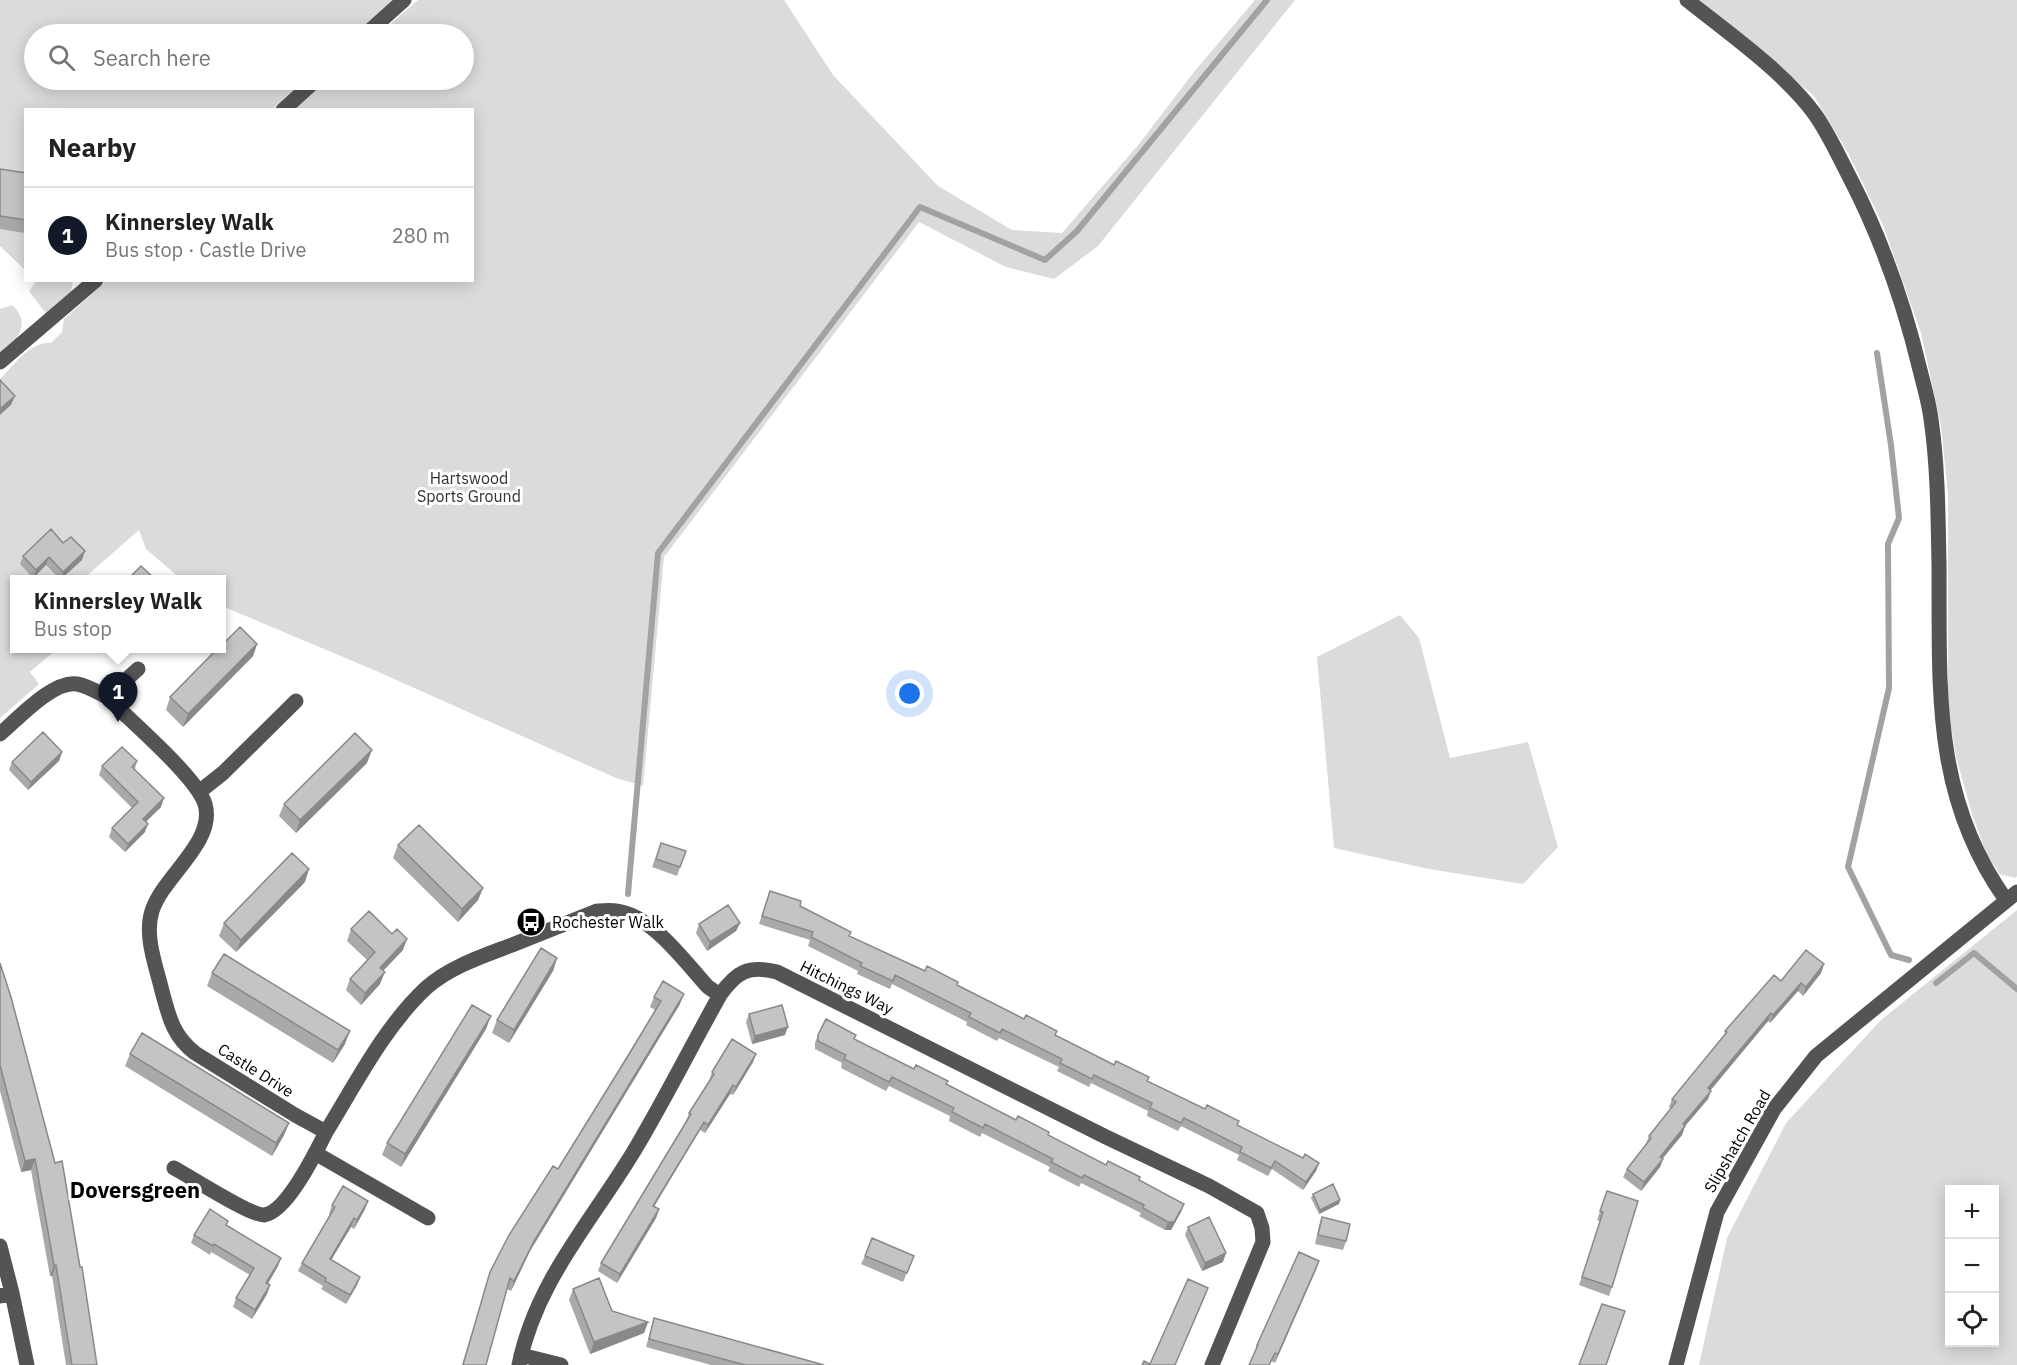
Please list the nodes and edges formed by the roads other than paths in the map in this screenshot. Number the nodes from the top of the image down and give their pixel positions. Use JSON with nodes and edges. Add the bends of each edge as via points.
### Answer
{"nodes":[{"id":1,"x":404,"y":0,"type":"edge"},
{"id":2,"x":1687,"y":0,"type":"edge"},
{"id":3,"x":377,"y":24,"type":"edge"},
{"id":4,"x":305,"y":90,"type":"edge"},
{"id":5,"x":285,"y":108,"type":"edge"},
{"id":6,"x":94,"y":282,"type":"edge"},
{"id":7,"x":0,"y":362,"type":"edge"},
{"id":8,"x":138,"y":669,"type":"dead end"},
{"id":9,"x":107,"y":697,"type":"junction"},
{"id":10,"x":297,"y":701,"type":"dead end"},
{"id":11,"x":0,"y":734,"type":"edge"},
{"id":12,"x":199,"y":792,"type":"junction"},
{"id":13,"x":2012,"y":896,"type":"edge"},
{"id":14,"x":720,"y":995,"type":"junction"},
{"id":15,"x":326,"y":1132,"type":"junction"},
{"id":16,"x":315,"y":1153,"type":"junction"},
{"id":17,"x":174,"y":1167,"type":"dead end"},
{"id":18,"x":428,"y":1218,"type":"dead end"},
{"id":19,"x":0,"y":1246,"type":"edge"},
{"id":20,"x":6,"y":1294,"type":"edge"},
{"id":21,"x":520,"y":1360,"type":"edge"},
{"id":22,"x":27,"y":1365,"type":"edge"},
{"id":23,"x":561,"y":1365,"type":"edge"},
{"id":24,"x":1212,"y":1365,"type":"edge"},
{"id":25,"x":1676,"y":1365,"type":"edge"}],
"edges":[{"from":1,"to":3,"type":"street"},
{"from":2,"to":13,"type":"street","via":[[1785,80],[1814,113],[1868,214],[1888,262],[1909,323],[1931,418],[1937,487],[1941,716],[1951,774],[1962,820],[1973,845]]},
{"from":4,"to":5,"type":"street"},
{"from":6,"to":7,"type":"street"},
{"from":8,"to":9,"type":"street"},
{"from":9,"to":11,"type":"street","name":"Castle Drive","via":[[74,683],[51,690]]},
{"from":9,"to":12,"type":"street","name":"Castle Drive"},
{"from":10,"to":12,"type":"street"},
{"from":12,"to":15,"type":"street","name":"Castle Drive","via":[[207,815],[203,833],[152,911],[153,952],[170,1021],[183,1044],[195,1053]]},
{"from":13,"to":25,"type":"street","name":"Slipshatch Road","via":[[1816,1056],[1774,1108],[1717,1212]]},
{"from":14,"to":15,"type":"street","via":[[647,923],[616,910],[597,911],[480,957],[427,987],[376,1050]]},
{"from":14,"to":21,"type":"street","name":"Hitchings Way","via":[[636,1148],[557,1268],[534,1310]]},
{"from":14,"to":24,"type":"street","name":"Hitchings Way","via":[[730,980],[743,971],[762,968],[777,972],[1257,1213],[1263,1242]]},
{"from":15,"to":16,"type":"street"},
{"from":16,"to":17,"type":"street","via":[[285,1202],[275,1212],[261,1215]]},
{"from":16,"to":18,"type":"street"},
{"from":19,"to":20,"type":"street"},
{"from":20,"to":22,"type":"street"},
{"from":21,"to":23,"type":"street"}]}
